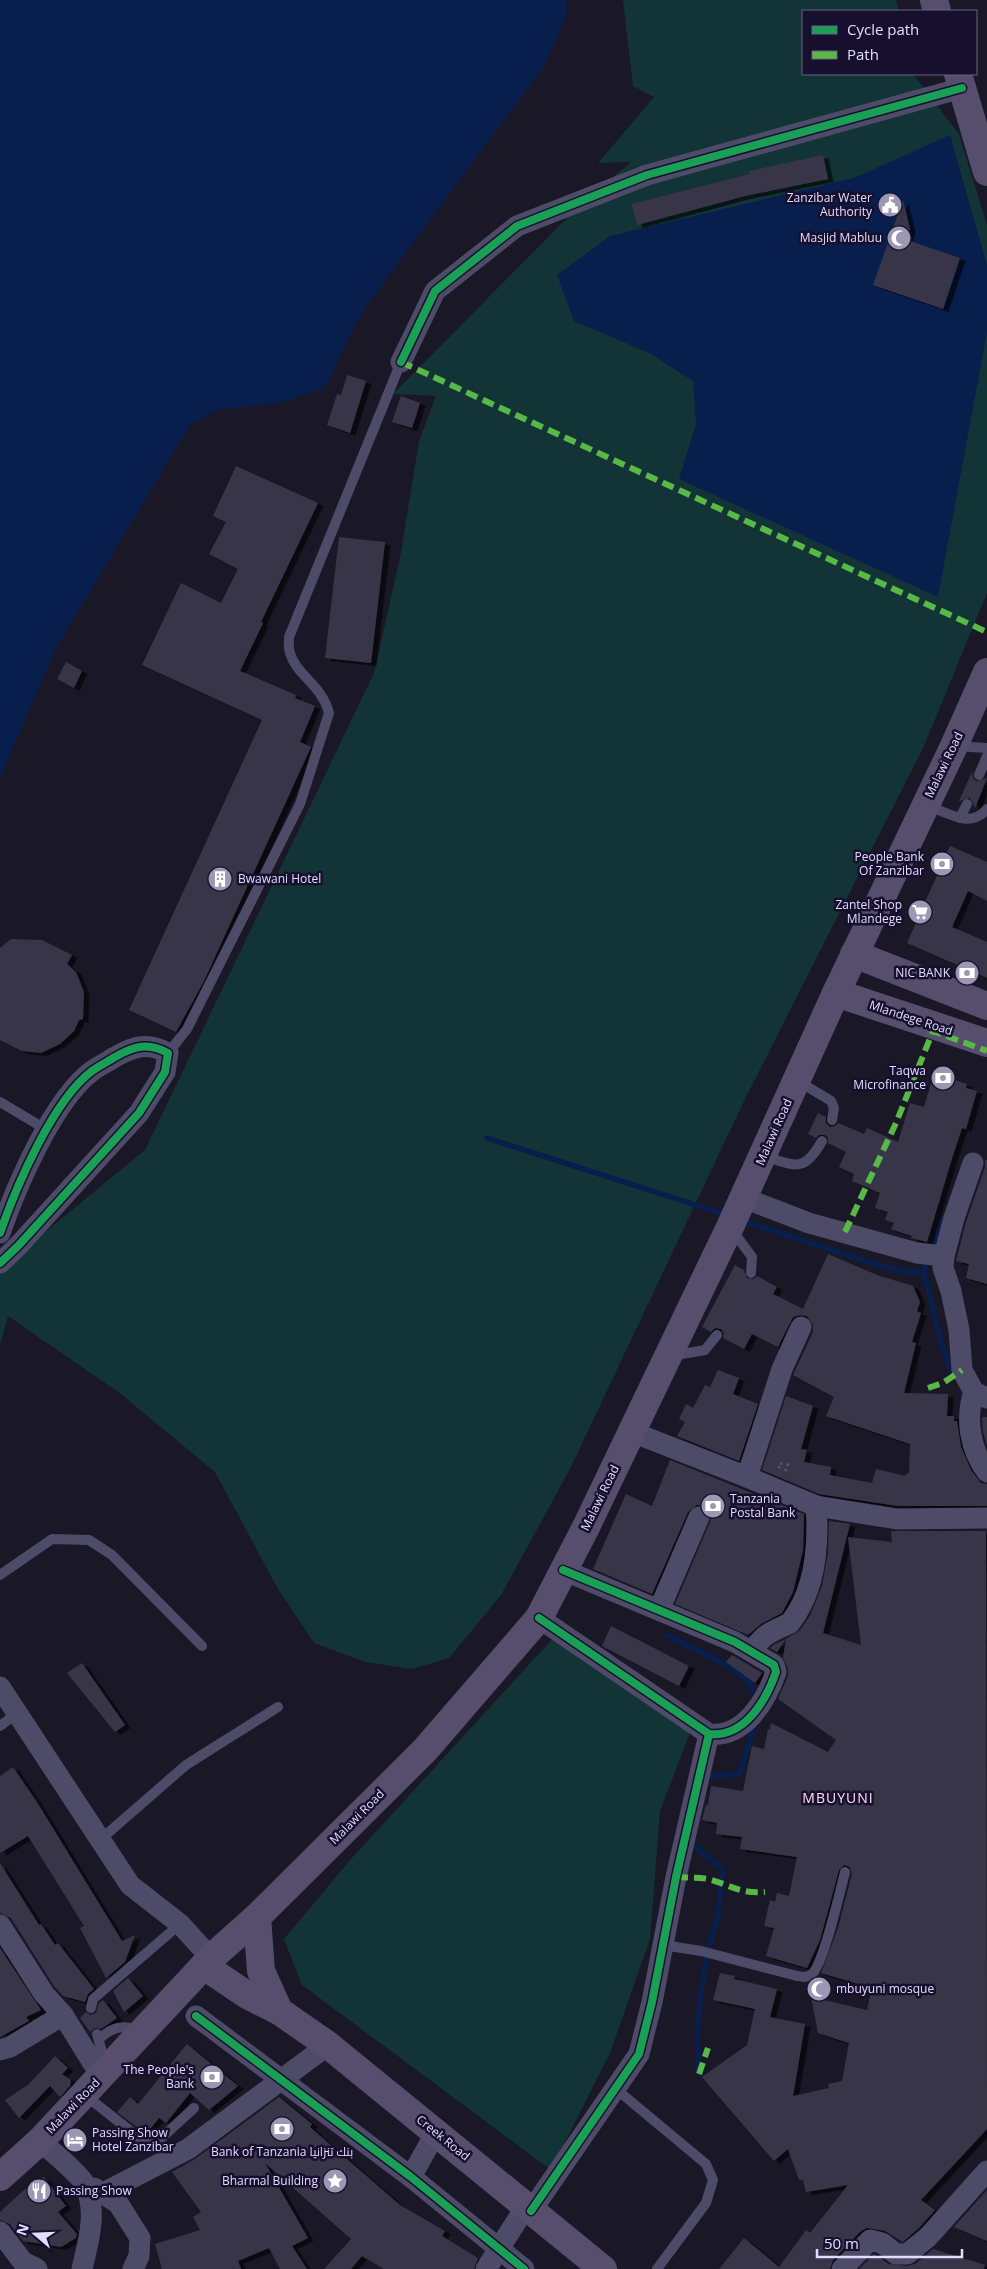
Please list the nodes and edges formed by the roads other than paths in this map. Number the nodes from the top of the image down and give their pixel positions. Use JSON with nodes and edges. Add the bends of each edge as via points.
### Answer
{"nodes":[{"id":1,"x":960,"y":81,"type":"edge"},
{"id":2,"x":987,"y":172,"type":"edge"},
{"id":3,"x":401,"y":362,"type":"joint"},
{"id":4,"x":984,"y":688,"type":"edge"},
{"id":5,"x":954,"y":746,"type":"junction"},
{"id":6,"x":987,"y":748,"type":"edge"},
{"id":7,"x":987,"y":756,"type":"edge"},
{"id":8,"x":979,"y":775,"type":"dead end"},
{"id":9,"x":925,"y":804,"type":"junction"},
{"id":10,"x":967,"y":804,"type":"dead end"},
{"id":11,"x":987,"y":808,"type":"edge"},
{"id":12,"x":960,"y":818,"type":"junction"},
{"id":13,"x":854,"y":954,"type":"junction"},
{"id":14,"x":836,"y":993,"type":"junction"},
{"id":15,"x":987,"y":1006,"type":"edge"},
{"id":16,"x":987,"y":1042,"type":"edge"},
{"id":17,"x":168,"y":1053,"type":"junction"},
{"id":18,"x":797,"y":1081,"type":"junction"},
{"id":19,"x":0,"y":1102,"type":"edge"},
{"id":20,"x":832,"y":1120,"type":"dead end"},
{"id":21,"x":47,"y":1130,"type":"junction"},
{"id":22,"x":822,"y":1141,"type":"dead end"},
{"id":23,"x":763,"y":1156,"type":"junction"},
{"id":24,"x":973,"y":1163,"type":"dead end"},
{"id":25,"x":744,"y":1198,"type":"junction"},
{"id":26,"x":730,"y":1227,"type":"junction"},
{"id":27,"x":0,"y":1233,"type":"edge"},
{"id":28,"x":932,"y":1255,"type":"junction"},
{"id":29,"x":0,"y":1262,"type":"edge"},
{"id":30,"x":751,"y":1273,"type":"dead end"},
{"id":31,"x":801,"y":1327,"type":"dead end"},
{"id":32,"x":717,"y":1335,"type":"dead end"},
{"id":33,"x":667,"y":1357,"type":"junction"},
{"id":34,"x":980,"y":1395,"type":"edge"},
{"id":35,"x":632,"y":1432,"type":"junction"},
{"id":36,"x":987,"y":1472,"type":"edge"},
{"id":37,"x":747,"y":1477,"type":"junction"},
{"id":38,"x":816,"y":1506,"type":"junction"},
{"id":39,"x":699,"y":1517,"type":"dead end"},
{"id":40,"x":987,"y":1518,"type":"edge"},
{"id":41,"x":564,"y":1570,"type":"junction"},
{"id":42,"x":0,"y":1575,"type":"edge"},
{"id":43,"x":659,"y":1610,"type":"junction"},
{"id":44,"x":539,"y":1618,"type":"junction"},
{"id":45,"x":202,"y":1646,"type":"dead end"},
{"id":46,"x":752,"y":1652,"type":"junction"},
{"id":47,"x":0,"y":1687,"type":"edge"},
{"id":48,"x":278,"y":1707,"type":"dead end"},
{"id":49,"x":8,"y":1720,"type":"edge"},
{"id":50,"x":709,"y":1734,"type":"junction"},
{"id":51,"x":100,"y":1840,"type":"junction"},
{"id":52,"x":845,"y":1872,"type":"dead end"},
{"id":53,"x":257,"y":1916,"type":"junction"},
{"id":54,"x":0,"y":1924,"type":"edge"},
{"id":55,"x":180,"y":1924,"type":"junction"},
{"id":56,"x":663,"y":1945,"type":"junction"},
{"id":57,"x":208,"y":1962,"type":"junction"},
{"id":58,"x":91,"y":2008,"type":"dead end"},
{"id":59,"x":279,"y":2010,"type":"junction"},
{"id":60,"x":63,"y":2015,"type":"junction"},
{"id":61,"x":196,"y":2016,"type":"dead end"},
{"id":62,"x":142,"y":2032,"type":"junction"},
{"id":63,"x":328,"y":2045,"type":"junction"},
{"id":64,"x":0,"y":2050,"type":"edge"},
{"id":65,"x":281,"y":2079,"type":"junction"},
{"id":66,"x":97,"y":2080,"type":"junction"},
{"id":67,"x":616,"y":2089,"type":"junction"},
{"id":68,"x":194,"y":2108,"type":"dead end"},
{"id":69,"x":436,"y":2132,"type":"junction"},
{"id":70,"x":40,"y":2141,"type":"junction"},
{"id":71,"x":987,"y":2171,"type":"edge"},
{"id":72,"x":0,"y":2177,"type":"edge"},
{"id":73,"x":410,"y":2177,"type":"junction"},
{"id":74,"x":94,"y":2188,"type":"junction"},
{"id":75,"x":529,"y":2208,"type":"junction"},
{"id":76,"x":0,"y":2232,"type":"edge"},
{"id":77,"x":498,"y":2248,"type":"junction"},
{"id":78,"x":37,"y":2269,"type":"edge"},
{"id":79,"x":82,"y":2269,"type":"edge"},
{"id":80,"x":133,"y":2269,"type":"edge"},
{"id":81,"x":486,"y":2269,"type":"edge"},
{"id":82,"x":524,"y":2269,"type":"edge"},
{"id":83,"x":603,"y":2269,"type":"edge"},
{"id":84,"x":657,"y":2269,"type":"edge"},
{"id":85,"x":842,"y":2269,"type":"edge"}],
"edges":[{"from":1,"to":2,"type":"main road"},
{"from":1,"to":3,"type":"street","via":[[647,175],[517,226],[435,291]]},
{"from":3,"to":17,"type":"lane","via":[[289,636],[289,653],[318,689],[329,713],[300,804],[187,1029]]},
{"from":4,"to":5,"type":"main road","name":"Malawi Road"},
{"from":5,"to":6,"type":"lane"},
{"from":5,"to":9,"type":"main road","name":"Malawi Road"},
{"from":7,"to":8,"type":"lane"},
{"from":9,"to":12,"type":"lane"},
{"from":9,"to":13,"type":"main road","name":"Malawi Road"},
{"from":10,"to":12,"type":"lane"},
{"from":11,"to":12,"type":"lane","via":[[975,819]]},
{"from":13,"to":14,"type":"main road","name":"Malawi Road"},
{"from":13,"to":15,"type":"main road"},
{"from":14,"to":16,"type":"main road","name":"Mlandege Road"},
{"from":14,"to":18,"type":"main road","name":"Malawi Road"},
{"from":17,"to":21,"type":"street","via":[[157,1047],[131,1048],[91,1072],[64,1100]]},
{"from":17,"to":29,"type":"street","via":[[165,1072],[139,1113]]},
{"from":18,"to":20,"type":"lane","via":[[831,1101],[834,1108]]},
{"from":18,"to":23,"type":"main road","name":"Malawi Road"},
{"from":19,"to":21,"type":"lane"},
{"from":21,"to":27,"type":"street","via":[[11,1202]]},
{"from":22,"to":23,"type":"lane","via":[[813,1157],[805,1163],[793,1165]]},
{"from":23,"to":25,"type":"main road","name":"Malawi Road"},
{"from":24,"to":28,"type":"street","via":[[954,1218]]},
{"from":25,"to":26,"type":"main road","name":"Malawi Road"},
{"from":25,"to":28,"type":"street","via":[[809,1223]]},
{"from":26,"to":30,"type":"lane","via":[[752,1257]]},
{"from":26,"to":33,"type":"main road","name":"Malawi Road"},
{"from":28,"to":34,"type":"street","via":[[943,1268],[951,1292],[959,1330],[962,1370]]},
{"from":31,"to":37,"type":"street","via":[[782,1369]]},
{"from":32,"to":33,"type":"lane","via":[[705,1350]]},
{"from":33,"to":35,"type":"main road","name":"Malawi Road"},
{"from":34,"to":36,"type":"street","via":[[970,1403],[971,1439],[979,1462]]},
{"from":35,"to":37,"type":"street"},
{"from":35,"to":41,"type":"main road","name":"Malawi Road"},
{"from":37,"to":38,"type":"street"},
{"from":38,"to":40,"type":"street","via":[[896,1519]]},
{"from":38,"to":46,"type":"street","via":[[816,1548],[809,1586],[790,1623],[761,1638]]},
{"from":39,"to":43,"type":"street"},
{"from":41,"to":43,"type":"street"},
{"from":41,"to":44,"type":"main road","name":"Malawi Road"},
{"from":42,"to":45,"type":"lane","via":[[52,1539],[89,1540],[112,1555]]},
{"from":43,"to":46,"type":"street"},
{"from":44,"to":50,"type":"street"},
{"from":44,"to":53,"type":"main road","name":"Malawi Road","via":[[425,1750]]},
{"from":46,"to":50,"type":"street","via":[[774,1665],[773,1681],[750,1718],[727,1733]]},
{"from":47,"to":49,"type":"street"},
{"from":48,"to":51,"type":"lane","via":[[186,1765]]},
{"from":49,"to":51,"type":"street"},
{"from":50,"to":56,"type":"street"},
{"from":51,"to":55,"type":"street","via":[[130,1885]]},
{"from":52,"to":56,"type":"lane","via":[[820,1960],[811,1975],[797,1976],[716,1954]]},
{"from":53,"to":57,"type":"main road","name":"Malawi Road"},
{"from":53,"to":59,"type":"main road","name":"Creek Road","via":[[261,1971]]},
{"from":54,"to":60,"type":"street","via":[[44,1994]]},
{"from":55,"to":57,"type":"street"},
{"from":55,"to":58,"type":"lane","via":[[93,1998]]},
{"from":56,"to":67,"type":"street","via":[[639,2054]]},
{"from":57,"to":59,"type":"main road","name":"Creek Road","via":[[246,1995]]},
{"from":57,"to":62,"type":"main road","name":"Malawi Road"},
{"from":59,"to":63,"type":"main road","name":"Creek Road"},
{"from":60,"to":64,"type":"street"},
{"from":60,"to":66,"type":"street"},
{"from":61,"to":65,"type":"street"},
{"from":62,"to":66,"type":"main road","name":"Malawi Road"},
{"from":62,"to":66,"type":"lane","via":[[130,2027],[117,2027],[98,2036]]},
{"from":63,"to":65,"type":"street"},
{"from":63,"to":69,"type":"main road","name":"Creek Road"},
{"from":65,"to":73,"type":"street"},
{"from":65,"to":74,"type":"street","via":[[188,2149]]},
{"from":66,"to":68,"type":"lane","via":[[143,2141],[157,2142]]},
{"from":66,"to":70,"type":"main road","name":"Malawi Road"},
{"from":67,"to":75,"type":"street"},
{"from":67,"to":84,"type":"lane","via":[[706,2164],[713,2180],[706,2203]]},
{"from":69,"to":73,"type":"street"},
{"from":69,"to":75,"type":"main road","name":"Creek Road"},
{"from":70,"to":72,"type":"main road","name":"Malawi Road"},
{"from":70,"to":74,"type":"street"},
{"from":71,"to":85,"type":"street","via":[[928,2237],[906,2254],[896,2254],[882,2243],[870,2240]]},
{"from":73,"to":77,"type":"street"},
{"from":74,"to":79,"type":"street","via":[[91,2232]]},
{"from":74,"to":80,"type":"street","via":[[118,2203],[140,2238],[139,2256]]},
{"from":75,"to":77,"type":"street"},
{"from":75,"to":83,"type":"main road","name":"Creek Road"},
{"from":76,"to":78,"type":"street","via":[[23,2262]]},
{"from":77,"to":81,"type":"street"},
{"from":77,"to":82,"type":"street"}]}
